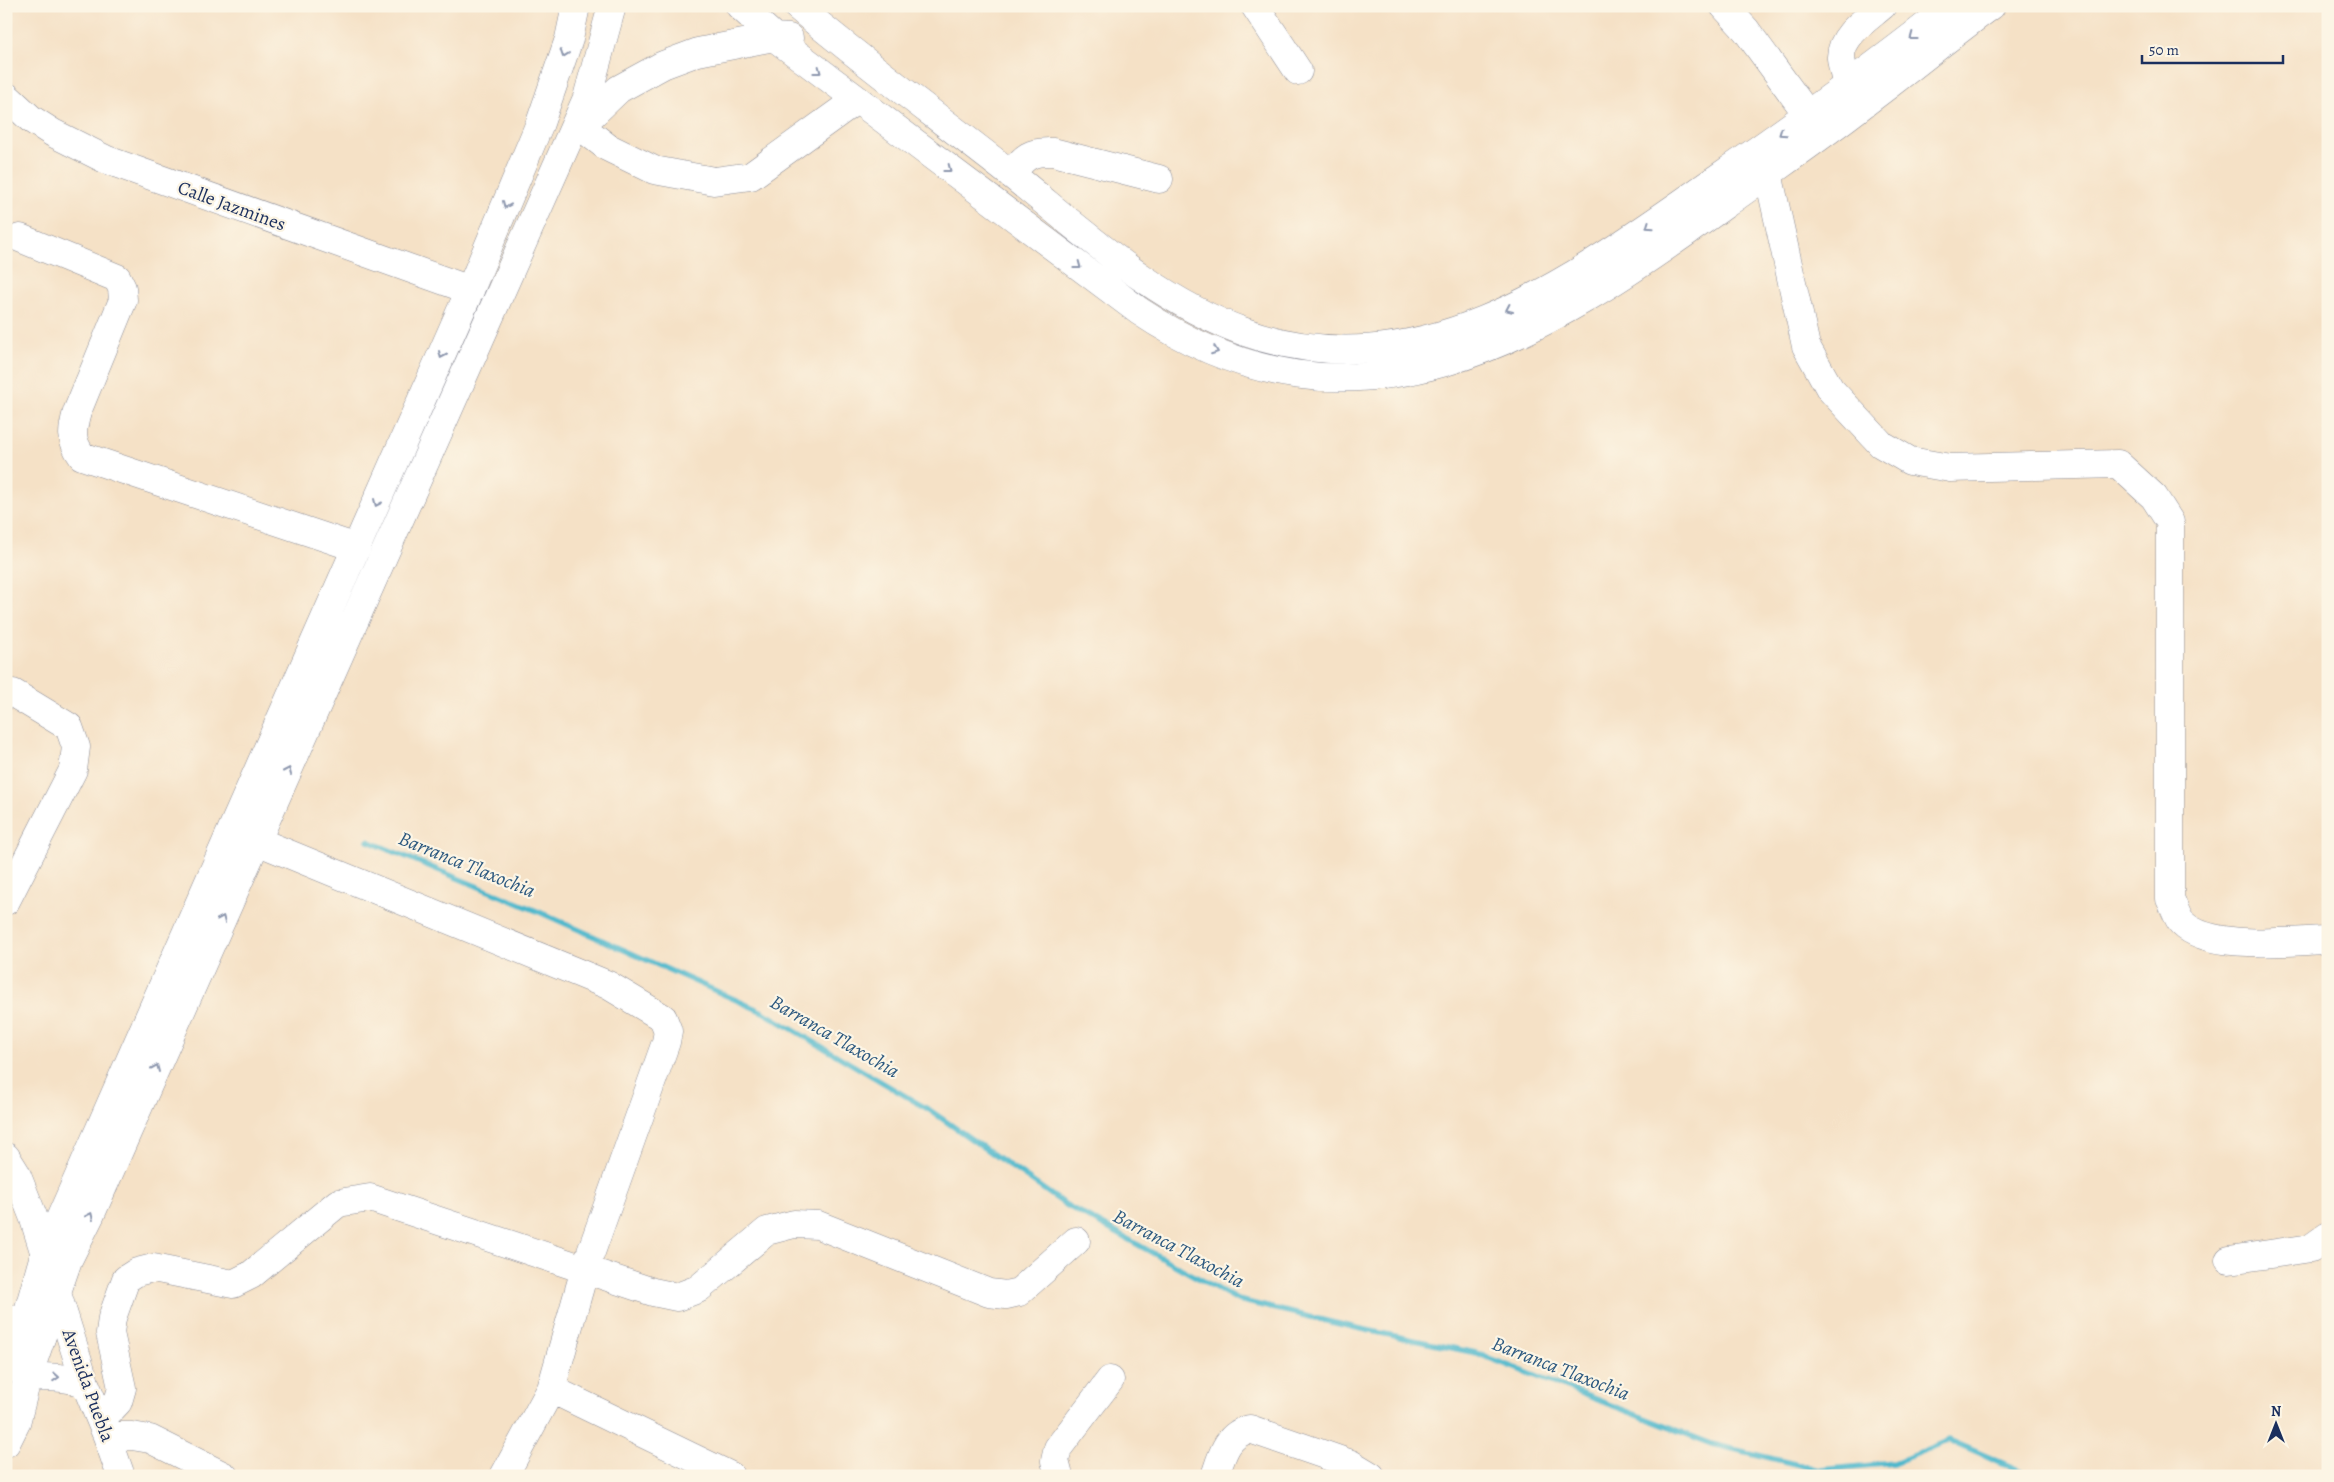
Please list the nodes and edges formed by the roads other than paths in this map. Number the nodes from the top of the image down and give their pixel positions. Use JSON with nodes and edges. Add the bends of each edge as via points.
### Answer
{"nodes":[{"id":1,"x":576,"y":6,"type":"edge"},
{"id":2,"x":612,"y":6,"type":"edge"},
{"id":3,"x":740,"y":6,"type":"edge"},
{"id":4,"x":797,"y":6,"type":"edge"},
{"id":5,"x":1255,"y":6,"type":"edge"},
{"id":6,"x":1724,"y":6,"type":"edge"},
{"id":7,"x":1882,"y":6,"type":"edge"},
{"id":8,"x":1951,"y":6,"type":"edge"},
{"id":9,"x":1991,"y":6,"type":"edge"},
{"id":10,"x":774,"y":37,"type":"junction"},
{"id":11,"x":840,"y":40,"type":"junction"},
{"id":12,"x":1298,"y":71,"type":"dead end"},
{"id":13,"x":1847,"y":86,"type":"junction"},
{"id":14,"x":6,"y":96,"type":"edge"},
{"id":15,"x":856,"y":100,"type":"junction"},
{"id":16,"x":1808,"y":115,"type":"junction"},
{"id":17,"x":19,"y":123,"type":"edge"},
{"id":18,"x":540,"y":123,"type":"junction"},
{"id":19,"x":576,"y":129,"type":"junction"},
{"id":20,"x":1768,"y":173,"type":"junction"},
{"id":21,"x":1011,"y":174,"type":"junction"},
{"id":22,"x":1159,"y":179,"type":"dead end"},
{"id":23,"x":20,"y":238,"type":"dead end"},
{"id":24,"x":470,"y":290,"type":"junction"},
{"id":25,"x":357,"y":548,"type":"junction"},
{"id":26,"x":13,"y":693,"type":"dead end"},
{"id":27,"x":252,"y":786,"type":"junction"},
{"id":28,"x":276,"y":797,"type":"junction"},
{"id":29,"x":257,"y":841,"type":"junction"},
{"id":30,"x":6,"y":901,"type":"edge"},
{"id":31,"x":2328,"y":940,"type":"edge"},
{"id":32,"x":6,"y":1157,"type":"edge"},
{"id":33,"x":6,"y":1203,"type":"edge"},
{"id":34,"x":32,"y":1216,"type":"junction"},
{"id":35,"x":2328,"y":1236,"type":"edge"},
{"id":36,"x":1076,"y":1241,"type":"dead end"},
{"id":37,"x":56,"y":1257,"type":"junction"},
{"id":38,"x":2229,"y":1260,"type":"dead end"},
{"id":39,"x":585,"y":1269,"type":"junction"},
{"id":40,"x":56,"y":1294,"type":"junction"},
{"id":41,"x":24,"y":1326,"type":"edge"},
{"id":42,"x":27,"y":1379,"type":"junction"},
{"id":43,"x":1110,"y":1380,"type":"dead end"},
{"id":44,"x":85,"y":1383,"type":"junction"},
{"id":45,"x":551,"y":1389,"type":"junction"},
{"id":46,"x":8,"y":1428,"type":"edge"},
{"id":47,"x":104,"y":1428,"type":"junction"},
{"id":48,"x":121,"y":1476,"type":"edge"},
{"id":49,"x":224,"y":1476,"type":"edge"},
{"id":50,"x":504,"y":1476,"type":"edge"},
{"id":51,"x":731,"y":1476,"type":"edge"},
{"id":52,"x":1059,"y":1476,"type":"edge"},
{"id":53,"x":1215,"y":1476,"type":"edge"},
{"id":54,"x":1371,"y":1476,"type":"edge"}],
"edges":[{"from":1,"to":18,"type":"main road","one_way":true,"via":[[569,39]]},
{"from":2,"to":19,"type":"main road"},
{"from":3,"to":10,"type":"main road"},
{"from":4,"to":11,"type":"main road"},
{"from":5,"to":12,"type":"main road"},
{"from":6,"to":16,"type":"main road","via":[[1746,30]]},
{"from":7,"to":13,"type":"main road","via":[[1849,36],[1843,46],[1841,58]]},
{"from":8,"to":13,"type":"main road","one_way":true},
{"from":9,"to":20,"type":"main road","via":[[1865,104]]},
{"from":10,"to":11,"type":"main road"},
{"from":10,"to":15,"type":"main road","one_way":true},
{"from":10,"to":19,"type":"main road","via":[[698,52],[663,65],[619,89]]},
{"from":11,"to":21,"type":"main road"},
{"from":13,"to":16,"type":"main road"},
{"from":14,"to":17,"type":"main road","name":"Calle Jazmines"},
{"from":15,"to":19,"type":"main road","via":[[751,176],[714,180],[654,170]]},
{"from":15,"to":20,"type":"main road","one_way":true,"via":[[1131,306],[1168,330],[1231,358],[1294,374],[1325,378],[1366,378],[1434,366],[1478,353],[1528,331],[1628,273]]},
{"from":16,"to":21,"type":"main road","one_way":true,"via":[[1616,248],[1528,300],[1472,326],[1405,344],[1359,350],[1322,350],[1286,344],[1245,332],[1175,300]]},
{"from":17,"to":24,"type":"main road","name":"Calle Jazmines","via":[[53,133],[107,160]]},
{"from":18,"to":19,"type":"main road"},
{"from":18,"to":24,"type":"main road","one_way":true},
{"from":28,"to":19,"type":"main road","one_way":true},
{"from":20,"to":31,"type":"main road","via":[[1806,346],[1830,390],[1881,444],[1910,461],[1950,468],[2118,464],[2154,497],[2170,522],[2170,899],[2181,922],[2200,936],[2231,942]]},
{"from":21,"to":22,"type":"main road","via":[[1023,158],[1039,151]]},
{"from":23,"to":25,"type":"main road","via":[[117,278],[122,288],[123,300],[77,412],[74,446],[82,456]]},
{"from":24,"to":25,"type":"main road","one_way":true},
{"from":25,"to":27,"type":"main road"},
{"from":26,"to":30,"type":"main road","via":[[69,727],[76,747],[73,770]]},
{"from":27,"to":28,"type":"main road"},
{"from":27,"to":37,"type":"main road"},
{"from":28,"to":29,"type":"main road"},
{"from":37,"to":29,"type":"main road","one_way":true,"via":[[90,1216]]},
{"from":29,"to":39,"type":"main road","via":[[608,985],[663,1018],[668,1032],[666,1042]]},
{"from":32,"to":34,"type":"main road","name":"Avenida Puebla","via":[[16,1173]]},
{"from":33,"to":34,"type":"main road"},
{"from":34,"to":37,"type":"main road","name":"Avenida Puebla"},
{"from":35,"to":38,"type":"main road","via":[[2311,1248]]},
{"from":36,"to":39,"type":"main road","via":[[1019,1292],[1006,1295],[989,1292],[818,1225],[794,1224],[767,1231],[698,1289],[677,1297]]},
{"from":37,"to":40,"type":"main road","name":"Avenida Puebla"},
{"from":37,"to":41,"type":"main road"},
{"from":39,"to":45,"type":"main road"},
{"from":39,"to":47,"type":"main road","via":[[370,1198],[338,1203],[251,1275],[232,1284],[153,1268],[136,1272],[126,1280],[110,1333],[121,1396]]},
{"from":40,"to":41,"type":"main road"},
{"from":40,"to":44,"type":"main road","name":"Avenida Puebla"},
{"from":41,"to":42,"type":"main road"},
{"from":41,"to":46,"type":"main road"},
{"from":42,"to":44,"type":"main road","one_way":true,"via":[[48,1376]]},
{"from":42,"to":46,"type":"main road"},
{"from":43,"to":52,"type":"main road","via":[[1058,1448],[1055,1461]]},
{"from":44,"to":47,"type":"main road","name":"Avenida Puebla"},
{"from":45,"to":50,"type":"main road"},
{"from":45,"to":51,"type":"main road"},
{"from":47,"to":48,"type":"main road","name":"Avenida Puebla"},
{"from":47,"to":49,"type":"main road","via":[[150,1439]]},
{"from":53,"to":54,"type":"main road","via":[[1226,1446],[1234,1435],[1250,1429],[1351,1464]]}]}
